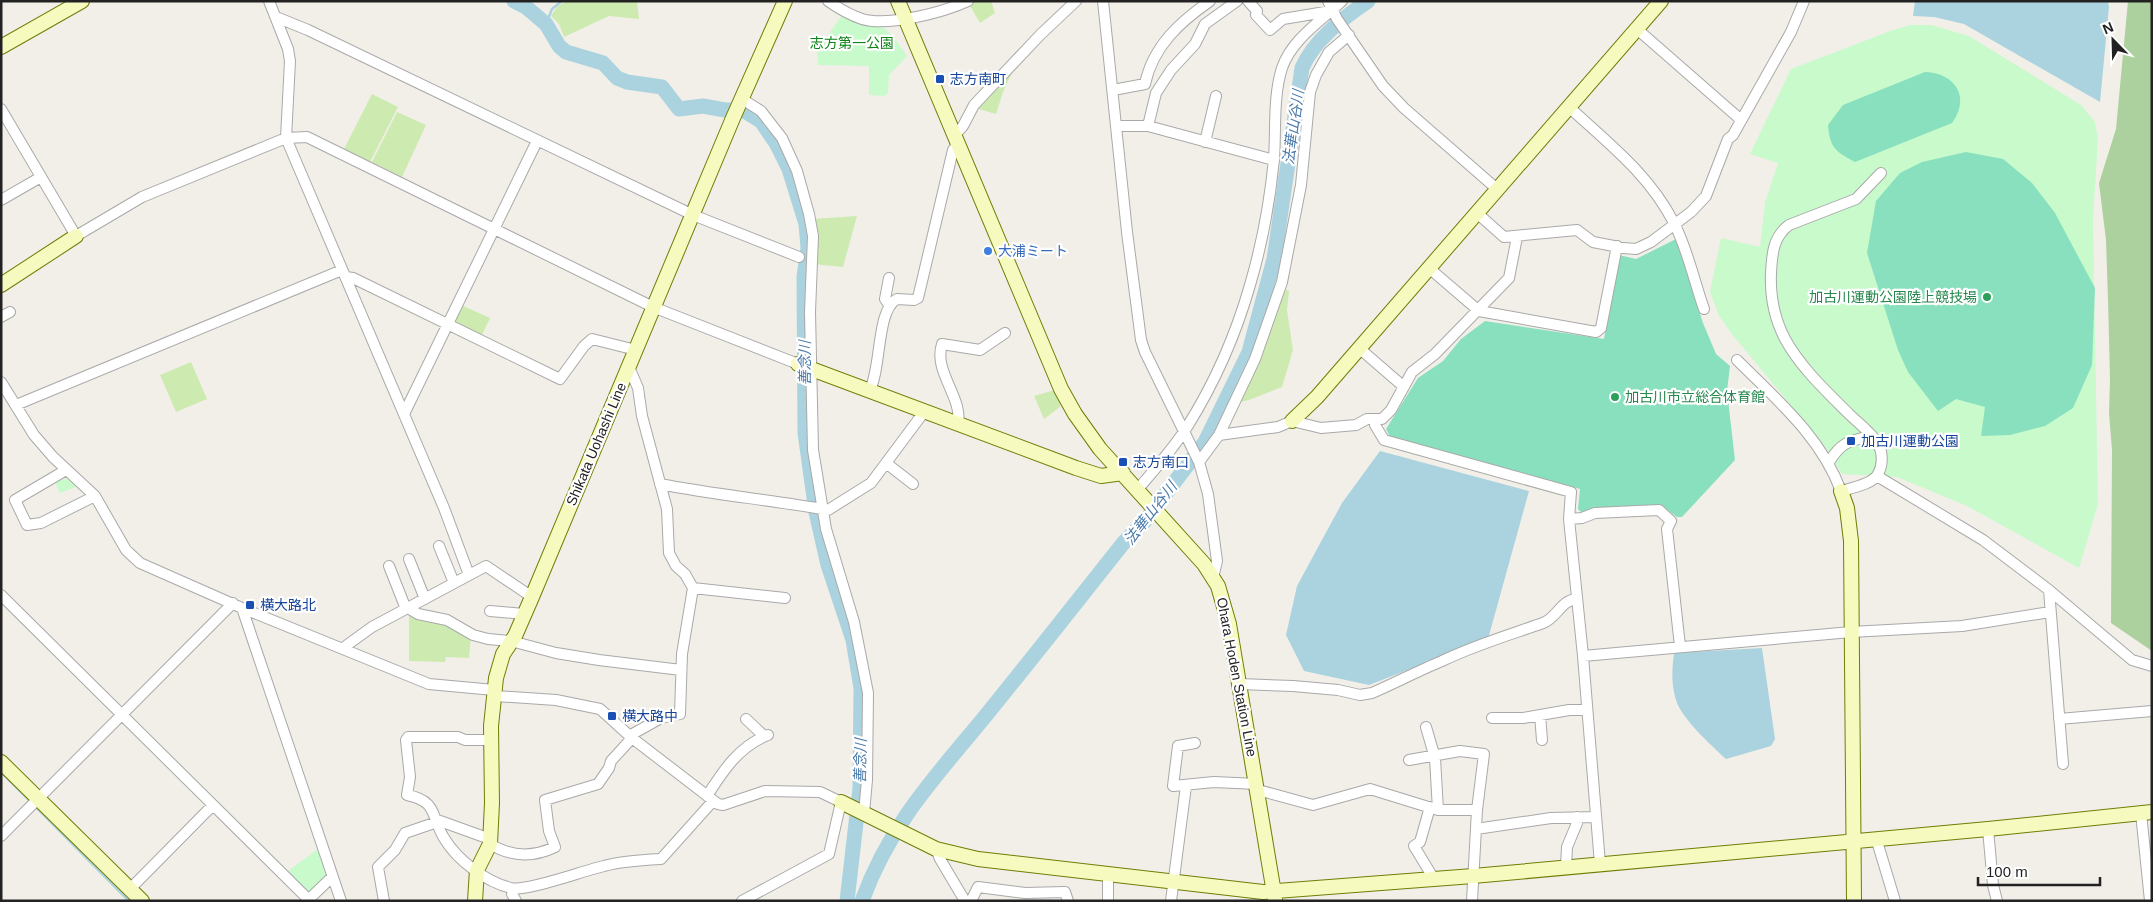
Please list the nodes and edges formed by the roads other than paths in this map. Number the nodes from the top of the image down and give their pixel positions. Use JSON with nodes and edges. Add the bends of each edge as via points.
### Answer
{"nodes":[{"id":1,"x":82,"y":1,"type":"edge"},
{"id":2,"x":269,"y":1,"type":"edge"},
{"id":3,"x":785,"y":1,"type":"edge"},
{"id":4,"x":828,"y":1,"type":"edge"},
{"id":5,"x":898,"y":1,"type":"edge"},
{"id":6,"x":968,"y":1,"type":"edge"},
{"id":7,"x":1076,"y":1,"type":"edge"},
{"id":8,"x":1103,"y":1,"type":"edge"},
{"id":9,"x":1210,"y":1,"type":"edge"},
{"id":10,"x":1237,"y":1,"type":"edge"},
{"id":11,"x":1248,"y":1,"type":"edge"},
{"id":12,"x":1342,"y":1,"type":"edge"},
{"id":13,"x":1661,"y":1,"type":"edge"},
{"id":14,"x":1804,"y":1,"type":"edge"},
{"id":15,"x":1332,"y":10,"type":"edge"},
{"id":16,"x":276,"y":17,"type":"junction"},
{"id":17,"x":906,"y":18,"type":"junction"},
{"id":18,"x":1636,"y":29,"type":"junction"},
{"id":19,"x":1349,"y":35,"type":"junction"},
{"id":20,"x":1,"y":47,"type":"edge"},
{"id":21,"x":1113,"y":90,"type":"junction"},
{"id":22,"x":1216,"y":96,"type":"dead end"},
{"id":23,"x":741,"y":102,"type":"junction"},
{"id":24,"x":1569,"y":107,"type":"junction"},
{"id":25,"x":1,"y":109,"type":"edge"},
{"id":26,"x":1740,"y":119,"type":"junction"},
{"id":27,"x":1117,"y":126,"type":"junction"},
{"id":28,"x":1148,"y":126,"type":"junction"},
{"id":29,"x":286,"y":138,"type":"junction"},
{"id":30,"x":957,"y":139,"type":"junction"},
{"id":31,"x":537,"y":141,"type":"junction"},
{"id":32,"x":1205,"y":142,"type":"junction"},
{"id":33,"x":1274,"y":160,"type":"junction"},
{"id":34,"x":1880,"y":173,"type":"dead end"},
{"id":35,"x":41,"y":177,"type":"junction"},
{"id":36,"x":1497,"y":189,"type":"junction"},
{"id":37,"x":1,"y":200,"type":"edge"},
{"id":38,"x":1477,"y":213,"type":"junction"},
{"id":39,"x":693,"y":215,"type":"junction"},
{"id":40,"x":1675,"y":224,"type":"junction"},
{"id":41,"x":494,"y":229,"type":"junction"},
{"id":42,"x":76,"y":236,"type":"junction"},
{"id":43,"x":1517,"y":237,"type":"junction"},
{"id":44,"x":1617,"y":246,"type":"junction"},
{"id":45,"x":799,"y":257,"type":"dead end"},
{"id":46,"x":1428,"y":268,"type":"junction"},
{"id":47,"x":344,"y":274,"type":"junction"},
{"id":48,"x":889,"y":278,"type":"dead end"},
{"id":49,"x":1,"y":285,"type":"edge"},
{"id":50,"x":889,"y":305,"type":"junction"},
{"id":51,"x":653,"y":307,"type":"junction"},
{"id":52,"x":1704,"y":310,"type":"dead end"},
{"id":53,"x":1479,"y":311,"type":"junction"},
{"id":54,"x":449,"y":324,"type":"junction"},
{"id":55,"x":1005,"y":333,"type":"dead end"},
{"id":56,"x":1359,"y":348,"type":"junction"},
{"id":57,"x":636,"y":350,"type":"junction"},
{"id":58,"x":1737,"y":360,"type":"dead end"},
{"id":59,"x":798,"y":364,"type":"joint"},
{"id":60,"x":630,"y":367,"type":"junction"},
{"id":61,"x":812,"y":369,"type":"junction"},
{"id":62,"x":1,"y":382,"type":"edge"},
{"id":63,"x":1404,"y":387,"type":"junction"},
{"id":64,"x":869,"y":392,"type":"junction"},
{"id":65,"x":16,"y":405,"type":"junction"},
{"id":66,"x":924,"y":412,"type":"junction"},
{"id":67,"x":404,"y":414,"type":"junction"},
{"id":68,"x":1292,"y":421,"type":"junction"},
{"id":69,"x":958,"y":424,"type":"junction"},
{"id":70,"x":1375,"y":426,"type":"dead end"},
{"id":71,"x":1183,"y":432,"type":"junction"},
{"id":72,"x":1219,"y":435,"type":"junction"},
{"id":73,"x":1872,"y":436,"type":"junction"},
{"id":74,"x":1199,"y":462,"type":"junction"},
{"id":75,"x":1829,"y":462,"type":"junction"},
{"id":76,"x":886,"y":463,"type":"junction"},
{"id":77,"x":66,"y":470,"type":"junction"},
{"id":78,"x":1123,"y":473,"type":"junction"},
{"id":79,"x":1877,"y":476,"type":"junction"},
{"id":80,"x":660,"y":484,"type":"junction"},
{"id":81,"x":913,"y":484,"type":"dead end"},
{"id":82,"x":1140,"y":491,"type":"junction"},
{"id":83,"x":1841,"y":492,"type":"junction"},
{"id":84,"x":95,"y":496,"type":"junction"},
{"id":85,"x":822,"y":509,"type":"junction"},
{"id":86,"x":1568,"y":519,"type":"junction"},
{"id":87,"x":438,"y":546,"type":"dead end"},
{"id":88,"x":409,"y":559,"type":"dead end"},
{"id":89,"x":389,"y":566,"type":"dead end"},
{"id":90,"x":469,"y":575,"type":"junction"},
{"id":91,"x":1213,"y":578,"type":"junction"},
{"id":92,"x":454,"y":583,"type":"junction"},
{"id":93,"x":693,"y":588,"type":"junction"},
{"id":94,"x":2049,"y":590,"type":"junction"},
{"id":95,"x":1,"y":595,"type":"edge"},
{"id":96,"x":532,"y":597,"type":"junction"},
{"id":97,"x":785,"y":598,"type":"dead end"},
{"id":98,"x":425,"y":599,"type":"junction"},
{"id":99,"x":1576,"y":599,"type":"junction"},
{"id":100,"x":237,"y":606,"type":"junction"},
{"id":101,"x":407,"y":609,"type":"junction"},
{"id":102,"x":490,"y":611,"type":"dead end"},
{"id":103,"x":2050,"y":612,"type":"junction"},
{"id":104,"x":524,"y":614,"type":"junction"},
{"id":105,"x":1851,"y":632,"type":"junction"},
{"id":106,"x":511,"y":641,"type":"junction"},
{"id":107,"x":1680,"y":646,"type":"junction"},
{"id":108,"x":344,"y":648,"type":"junction"},
{"id":109,"x":1583,"y":656,"type":"junction"},
{"id":110,"x":2152,"y":666,"type":"edge"},
{"id":111,"x":682,"y":670,"type":"junction"},
{"id":112,"x":1240,"y":684,"type":"junction"},
{"id":113,"x":495,"y":693,"type":"junction"},
{"id":114,"x":1586,"y":710,"type":"junction"},
{"id":115,"x":2152,"y":711,"type":"edge"},
{"id":116,"x":1540,"y":715,"type":"junction"},
{"id":117,"x":124,"y":716,"type":"junction"},
{"id":118,"x":746,"y":718,"type":"dead end"},
{"id":119,"x":1492,"y":718,"type":"dead end"},
{"id":120,"x":2059,"y":719,"type":"junction"},
{"id":121,"x":1426,"y":727,"type":"dead end"},
{"id":122,"x":630,"y":737,"type":"junction"},
{"id":123,"x":491,"y":740,"type":"junction"},
{"id":124,"x":1542,"y":740,"type":"dead end"},
{"id":125,"x":1195,"y":743,"type":"dead end"},
{"id":126,"x":1435,"y":755,"type":"junction"},
{"id":127,"x":1409,"y":760,"type":"dead end"},
{"id":128,"x":1,"y":762,"type":"edge"},
{"id":129,"x":2063,"y":764,"type":"dead end"},
{"id":130,"x":1186,"y":786,"type":"junction"},
{"id":131,"x":1258,"y":788,"type":"junction"},
{"id":132,"x":710,"y":798,"type":"junction"},
{"id":133,"x":38,"y":799,"type":"junction"},
{"id":134,"x":844,"y":803,"type":"junction"},
{"id":135,"x":213,"y":805,"type":"junction"},
{"id":136,"x":1434,"y":808,"type":"junction"},
{"id":137,"x":1477,"y":810,"type":"junction"},
{"id":138,"x":2146,"y":812,"type":"edge"},
{"id":139,"x":863,"y":813,"type":"junction"},
{"id":140,"x":1577,"y":817,"type":"junction"},
{"id":141,"x":1595,"y":817,"type":"junction"},
{"id":142,"x":438,"y":822,"type":"junction"},
{"id":143,"x":1476,"y":829,"type":"junction"},
{"id":144,"x":1988,"y":829,"type":"junction"},
{"id":145,"x":1,"y":836,"type":"edge"},
{"id":146,"x":1876,"y":838,"type":"junction"},
{"id":147,"x":1853,"y":840,"type":"junction"},
{"id":148,"x":490,"y":842,"type":"junction"},
{"id":149,"x":936,"y":849,"type":"junction"},
{"id":150,"x":1600,"y":864,"type":"junction"},
{"id":151,"x":1566,"y":867,"type":"junction"},
{"id":152,"x":477,"y":870,"type":"junction"},
{"id":153,"x":1108,"y":873,"type":"junction"},
{"id":154,"x":1473,"y":876,"type":"junction"},
{"id":155,"x":332,"y":877,"type":"junction"},
{"id":156,"x":1434,"y":879,"type":"junction"},
{"id":157,"x":1174,"y":881,"type":"junction"},
{"id":158,"x":130,"y":889,"type":"junction"},
{"id":159,"x":1274,"y":896,"type":"edge"},
{"id":160,"x":307,"y":900,"type":"edge"},
{"id":161,"x":966,"y":900,"type":"edge"},
{"id":162,"x":142,"y":901,"type":"edge"},
{"id":163,"x":341,"y":901,"type":"edge"},
{"id":164,"x":384,"y":901,"type":"edge"},
{"id":165,"x":475,"y":901,"type":"edge"},
{"id":166,"x":742,"y":901,"type":"edge"},
{"id":167,"x":1068,"y":901,"type":"edge"},
{"id":168,"x":1108,"y":901,"type":"edge"},
{"id":169,"x":1171,"y":901,"type":"edge"},
{"id":170,"x":1472,"y":901,"type":"edge"},
{"id":171,"x":1854,"y":901,"type":"edge"},
{"id":172,"x":1896,"y":901,"type":"edge"},
{"id":173,"x":1997,"y":901,"type":"edge"},
{"id":174,"x":2150,"y":901,"type":"edge"}],
"edges":[{"from":1,"to":20,"type":"street"},
{"from":2,"to":16,"type":"street"},
{"from":3,"to":23,"type":"street","name":"Shikata Uohashi Line"},
{"from":4,"to":17,"type":"street","via":[[864,20]]},
{"from":5,"to":17,"type":"street","name":"Ohara Hoden Station Line"},
{"from":6,"to":17,"type":"street","via":[[943,11]]},
{"from":7,"to":30,"type":"street","via":[[974,105]]},
{"from":8,"to":21,"type":"street"},
{"from":9,"to":21,"type":"street","via":[[1169,36],[1154,56],[1146,84]]},
{"from":10,"to":28,"type":"street","via":[[1205,24],[1194,44],[1171,70],[1156,92]]},
{"from":11,"to":15,"type":"street","via":[[1270,30],[1283,19]]},
{"from":12,"to":15,"type":"street"},
{"from":13,"to":18,"type":"street"},
{"from":14,"to":26,"type":"street","via":[[1786,40]]},
{"from":15,"to":19,"type":"street"},
{"from":15,"to":33,"type":"street","via":[[1297,44],[1282,68]]},
{"from":16,"to":29,"type":"street","via":[[290,61]]},
{"from":16,"to":31,"type":"street"},
{"from":17,"to":30,"type":"street","name":"Ohara Hoden Station Line"},
{"from":18,"to":24,"type":"street"},
{"from":18,"to":26,"type":"street"},
{"from":19,"to":36,"type":"street","via":[[1384,86],[1404,108]]},
{"from":19,"to":72,"type":"street","via":[[1329,52],[1310,92],[1300,192],[1282,282],[1255,359]]},
{"from":21,"to":27,"type":"street"},
{"from":22,"to":32,"type":"street"},
{"from":23,"to":39,"type":"street","name":"Shikata Uohashi Line"},
{"from":23,"to":61,"type":"street","via":[[761,111],[782,138],[806,200],[813,236]]},
{"from":24,"to":36,"type":"street"},
{"from":24,"to":40,"type":"street","via":[[1643,175]]},
{"from":25,"to":35,"type":"street"},
{"from":26,"to":40,"type":"street","via":[[1717,164],[1706,196]]},
{"from":27,"to":28,"type":"street"},
{"from":27,"to":71,"type":"street","via":[[1141,340]]},
{"from":28,"to":32,"type":"street"},
{"from":29,"to":41,"type":"street","via":[[307,137]]},
{"from":29,"to":42,"type":"street","via":[[142,197]]},
{"from":29,"to":47,"type":"street"},
{"from":30,"to":50,"type":"street","via":[[918,298],[897,299]]},
{"from":30,"to":78,"type":"street","name":"Ohara Hoden Station Line","via":[[1061,389],[1088,434]]},
{"from":31,"to":39,"type":"street"},
{"from":31,"to":41,"type":"street"},
{"from":32,"to":33,"type":"street"},
{"from":33,"to":71,"type":"street","via":[[1250,286],[1218,370]]},
{"from":34,"to":73,"type":"street","via":[[1856,199],[1780,231],[1775,241],[1770,283],[1771,303],[1793,351],[1820,385]]},
{"from":35,"to":37,"type":"street"},
{"from":35,"to":42,"type":"street"},
{"from":36,"to":38,"type":"street"},
{"from":38,"to":43,"type":"street","via":[[1504,237]]},
{"from":38,"to":46,"type":"street"},
{"from":39,"to":45,"type":"street"},
{"from":39,"to":51,"type":"street","name":"Shikata Uohashi Line"},
{"from":40,"to":44,"type":"street","via":[[1636,249]]},
{"from":40,"to":52,"type":"street"},
{"from":41,"to":51,"type":"street"},
{"from":41,"to":54,"type":"street"},
{"from":42,"to":49,"type":"street"},
{"from":43,"to":44,"type":"street","via":[[1576,230],[1593,242]]},
{"from":43,"to":53,"type":"street","via":[[1509,278]]},
{"from":44,"to":53,"type":"street","via":[[1602,328],[1596,332]]},
{"from":46,"to":53,"type":"street"},
{"from":46,"to":56,"type":"street"},
{"from":47,"to":54,"type":"street"},
{"from":47,"to":65,"type":"street"},
{"from":47,"to":67,"type":"street"},
{"from":48,"to":50,"type":"street","via":[[885,299]]},
{"from":50,"to":64,"type":"street","via":[[883,318],[877,369]]},
{"from":51,"to":57,"type":"street","name":"Shikata Uohashi Line"},
{"from":51,"to":59,"type":"street"},
{"from":53,"to":63,"type":"street","via":[[1412,372]]},
{"from":54,"to":57,"type":"street","via":[[560,379],[592,339]]},
{"from":54,"to":67,"type":"street"},
{"from":55,"to":69,"type":"street","via":[[980,350],[942,344],[940,359],[959,414]]},
{"from":56,"to":63,"type":"street"},
{"from":56,"to":68,"type":"street","via":[[1306,410]]},
{"from":57,"to":60,"type":"street","name":"Shikata Uohashi Line"},
{"from":58,"to":75,"type":"street","via":[[1794,417]]},
{"from":59,"to":61,"type":"street"},
{"from":60,"to":80,"type":"street","via":[[638,388]]},
{"from":60,"to":96,"type":"street","name":"Shikata Uohashi Line"},
{"from":61,"to":64,"type":"street"},
{"from":61,"to":85,"type":"street","via":[[812,441]]},
{"from":62,"to":65,"type":"street"},
{"from":63,"to":68,"type":"street","via":[[1391,410],[1382,418],[1367,419],[1356,425],[1321,428]]},
{"from":64,"to":66,"type":"street"},
{"from":65,"to":77,"type":"street","via":[[37,439]]},
{"from":66,"to":69,"type":"street"},
{"from":66,"to":76,"type":"street"},
{"from":67,"to":90,"type":"street"},
{"from":68,"to":72,"type":"street","via":[[1278,427]]},
{"from":69,"to":78,"type":"street","via":[[1101,476]]},
{"from":70,"to":86,"type":"street","via":[[1384,440],[1571,492]]},
{"from":71,"to":74,"type":"street"},
{"from":71,"to":82,"type":"street"},
{"from":72,"to":74,"type":"street"},
{"from":73,"to":75,"type":"street","via":[[1840,446]]},
{"from":73,"to":79,"type":"street","via":[[1882,457]]},
{"from":74,"to":91,"type":"street","via":[[1208,494],[1216,552]]},
{"from":75,"to":83,"type":"street"},
{"from":76,"to":81,"type":"street"},
{"from":76,"to":85,"type":"street","via":[[871,483],[828,510]]},
{"from":77,"to":84,"type":"street"},
{"from":77,"to":84,"type":"street","via":[[15,500],[27,525],[41,524]]},
{"from":78,"to":82,"type":"street","name":"Ohara Hoden Station Line"},
{"from":79,"to":83,"type":"street"},
{"from":79,"to":94,"type":"street","via":[[1983,540]]},
{"from":80,"to":85,"type":"street"},
{"from":80,"to":93,"type":"street","via":[[668,517],[669,552]]},
{"from":82,"to":91,"type":"street","name":"Ohara Hoden Station Line"},
{"from":83,"to":105,"type":"street","via":[[1851,541]]},
{"from":84,"to":100,"type":"street","via":[[126,550],[140,563]]},
{"from":85,"to":139,"type":"street","via":[[854,622],[868,693],[867,780]]},
{"from":86,"to":99,"type":"street"},
{"from":86,"to":107,"type":"street","via":[[1595,513],[1659,510],[1671,521],[1667,529]]},
{"from":87,"to":92,"type":"street"},
{"from":88,"to":98,"type":"street"},
{"from":89,"to":101,"type":"street"},
{"from":90,"to":92,"type":"street"},
{"from":90,"to":96,"type":"street","via":[[486,566]]},
{"from":91,"to":112,"type":"street","name":"Ohara Hoden Station Line","via":[[1229,624]]},
{"from":92,"to":98,"type":"street"},
{"from":93,"to":97,"type":"street"},
{"from":93,"to":111,"type":"street"},
{"from":94,"to":103,"type":"street"},
{"from":94,"to":110,"type":"street","via":[[2132,660]]},
{"from":95,"to":117,"type":"street"},
{"from":96,"to":104,"type":"street","name":"Shikata Uohashi Line"},
{"from":98,"to":101,"type":"street"},
{"from":99,"to":109,"type":"street"},
{"from":99,"to":112,"type":"street","via":[[1569,600],[1543,623],[1442,660],[1372,693],[1360,695],[1338,690]]},
{"from":100,"to":108,"type":"street"},
{"from":100,"to":117,"type":"street"},
{"from":100,"to":155,"type":"street"},
{"from":101,"to":106,"type":"street","via":[[447,620],[473,635]]},
{"from":101,"to":108,"type":"street","via":[[372,626]]},
{"from":102,"to":104,"type":"street"},
{"from":103,"to":105,"type":"street","via":[[1962,626]]},
{"from":103,"to":120,"type":"street"},
{"from":104,"to":106,"type":"street","name":"Shikata Uohashi Line"},
{"from":105,"to":107,"type":"street"},
{"from":105,"to":147,"type":"street"},
{"from":106,"to":111,"type":"street","via":[[599,660]]},
{"from":106,"to":113,"type":"street","name":"Shikata Uohashi Line","via":[[501,660]]},
{"from":107,"to":109,"type":"street"},
{"from":108,"to":113,"type":"street","via":[[429,684]]},
{"from":109,"to":114,"type":"street"},
{"from":111,"to":122,"type":"street","via":[[680,714],[661,718]]},
{"from":112,"to":131,"type":"street","name":"Ohara Hoden Station Line"},
{"from":113,"to":122,"type":"street","via":[[593,707],[606,712]]},
{"from":113,"to":123,"type":"street","name":"Shikata Uohashi Line"},
{"from":114,"to":116,"type":"street"},
{"from":114,"to":141,"type":"street"},
{"from":115,"to":120,"type":"street"},
{"from":116,"to":119,"type":"street"},
{"from":116,"to":124,"type":"street"},
{"from":117,"to":133,"type":"street"},
{"from":117,"to":135,"type":"street"},
{"from":118,"to":132,"type":"street","via":[[766,736],[732,759]]},
{"from":120,"to":129,"type":"street"},
{"from":121,"to":126,"type":"street"},
{"from":122,"to":132,"type":"street"},
{"from":122,"to":148,"type":"street","via":[[598,784],[545,800],[549,831],[555,847],[525,856],[497,848]]},
{"from":123,"to":142,"type":"street","via":[[458,737],[406,740],[410,777],[407,795],[428,804]]},
{"from":123,"to":148,"type":"street","name":"Shikata Uohashi Line"},
{"from":125,"to":130,"type":"street","via":[[1178,746],[1173,786]]},
{"from":126,"to":127,"type":"street"},
{"from":126,"to":136,"type":"street"},
{"from":126,"to":137,"type":"street","via":[[1460,751],[1484,754]]},
{"from":128,"to":133,"type":"street"},
{"from":130,"to":131,"type":"street","via":[[1214,782]]},
{"from":130,"to":157,"type":"street"},
{"from":131,"to":136,"type":"street","via":[[1313,805],[1370,789]]},
{"from":131,"to":159,"type":"street","name":"Ohara Hoden Station Line"},
{"from":132,"to":134,"type":"street","via":[[723,805],[756,793],[820,792]]},
{"from":132,"to":152,"type":"street","via":[[661,859],[606,865],[513,889]]},
{"from":133,"to":145,"type":"street"},
{"from":133,"to":158,"type":"street"},
{"from":134,"to":139,"type":"street"},
{"from":134,"to":166,"type":"street","via":[[829,854]]},
{"from":135,"to":158,"type":"street"},
{"from":135,"to":160,"type":"street"},
{"from":136,"to":137,"type":"street"},
{"from":136,"to":156,"type":"street","via":[[1420,842],[1414,846]]},
{"from":137,"to":143,"type":"street"},
{"from":138,"to":144,"type":"street"},
{"from":138,"to":174,"type":"street"},
{"from":139,"to":149,"type":"street"},
{"from":140,"to":141,"type":"street"},
{"from":140,"to":143,"type":"street"},
{"from":140,"to":151,"type":"street","via":[[1567,847]]},
{"from":141,"to":150,"type":"street"},
{"from":142,"to":148,"type":"street"},
{"from":142,"to":152,"type":"street","via":[[449,845]]},
{"from":142,"to":164,"type":"street","via":[[405,833],[395,850],[383,860],[378,868]]},
{"from":143,"to":154,"type":"street"},
{"from":144,"to":146,"type":"street"},
{"from":144,"to":173,"type":"street"},
{"from":146,"to":147,"type":"street"},
{"from":146,"to":172,"type":"street"},
{"from":147,"to":150,"type":"street"},
{"from":147,"to":171,"type":"street"},
{"from":148,"to":152,"type":"street","name":"Shikata Uohashi Line"},
{"from":149,"to":153,"type":"street","via":[[978,859]]},
{"from":149,"to":161,"type":"street"},
{"from":150,"to":151,"type":"street"},
{"from":151,"to":154,"type":"street"},
{"from":152,"to":165,"type":"street","name":"Shikata Uohashi Line"},
{"from":153,"to":157,"type":"street"},
{"from":153,"to":168,"type":"street"},
{"from":154,"to":156,"type":"street"},
{"from":154,"to":170,"type":"street"},
{"from":155,"to":160,"type":"street"},
{"from":155,"to":163,"type":"street"},
{"from":156,"to":159,"type":"street"},
{"from":157,"to":159,"type":"street"},
{"from":157,"to":169,"type":"street"},
{"from":158,"to":162,"type":"street"},
{"from":161,"to":167,"type":"street","via":[[978,887],[1025,893],[1065,892]]}]}
